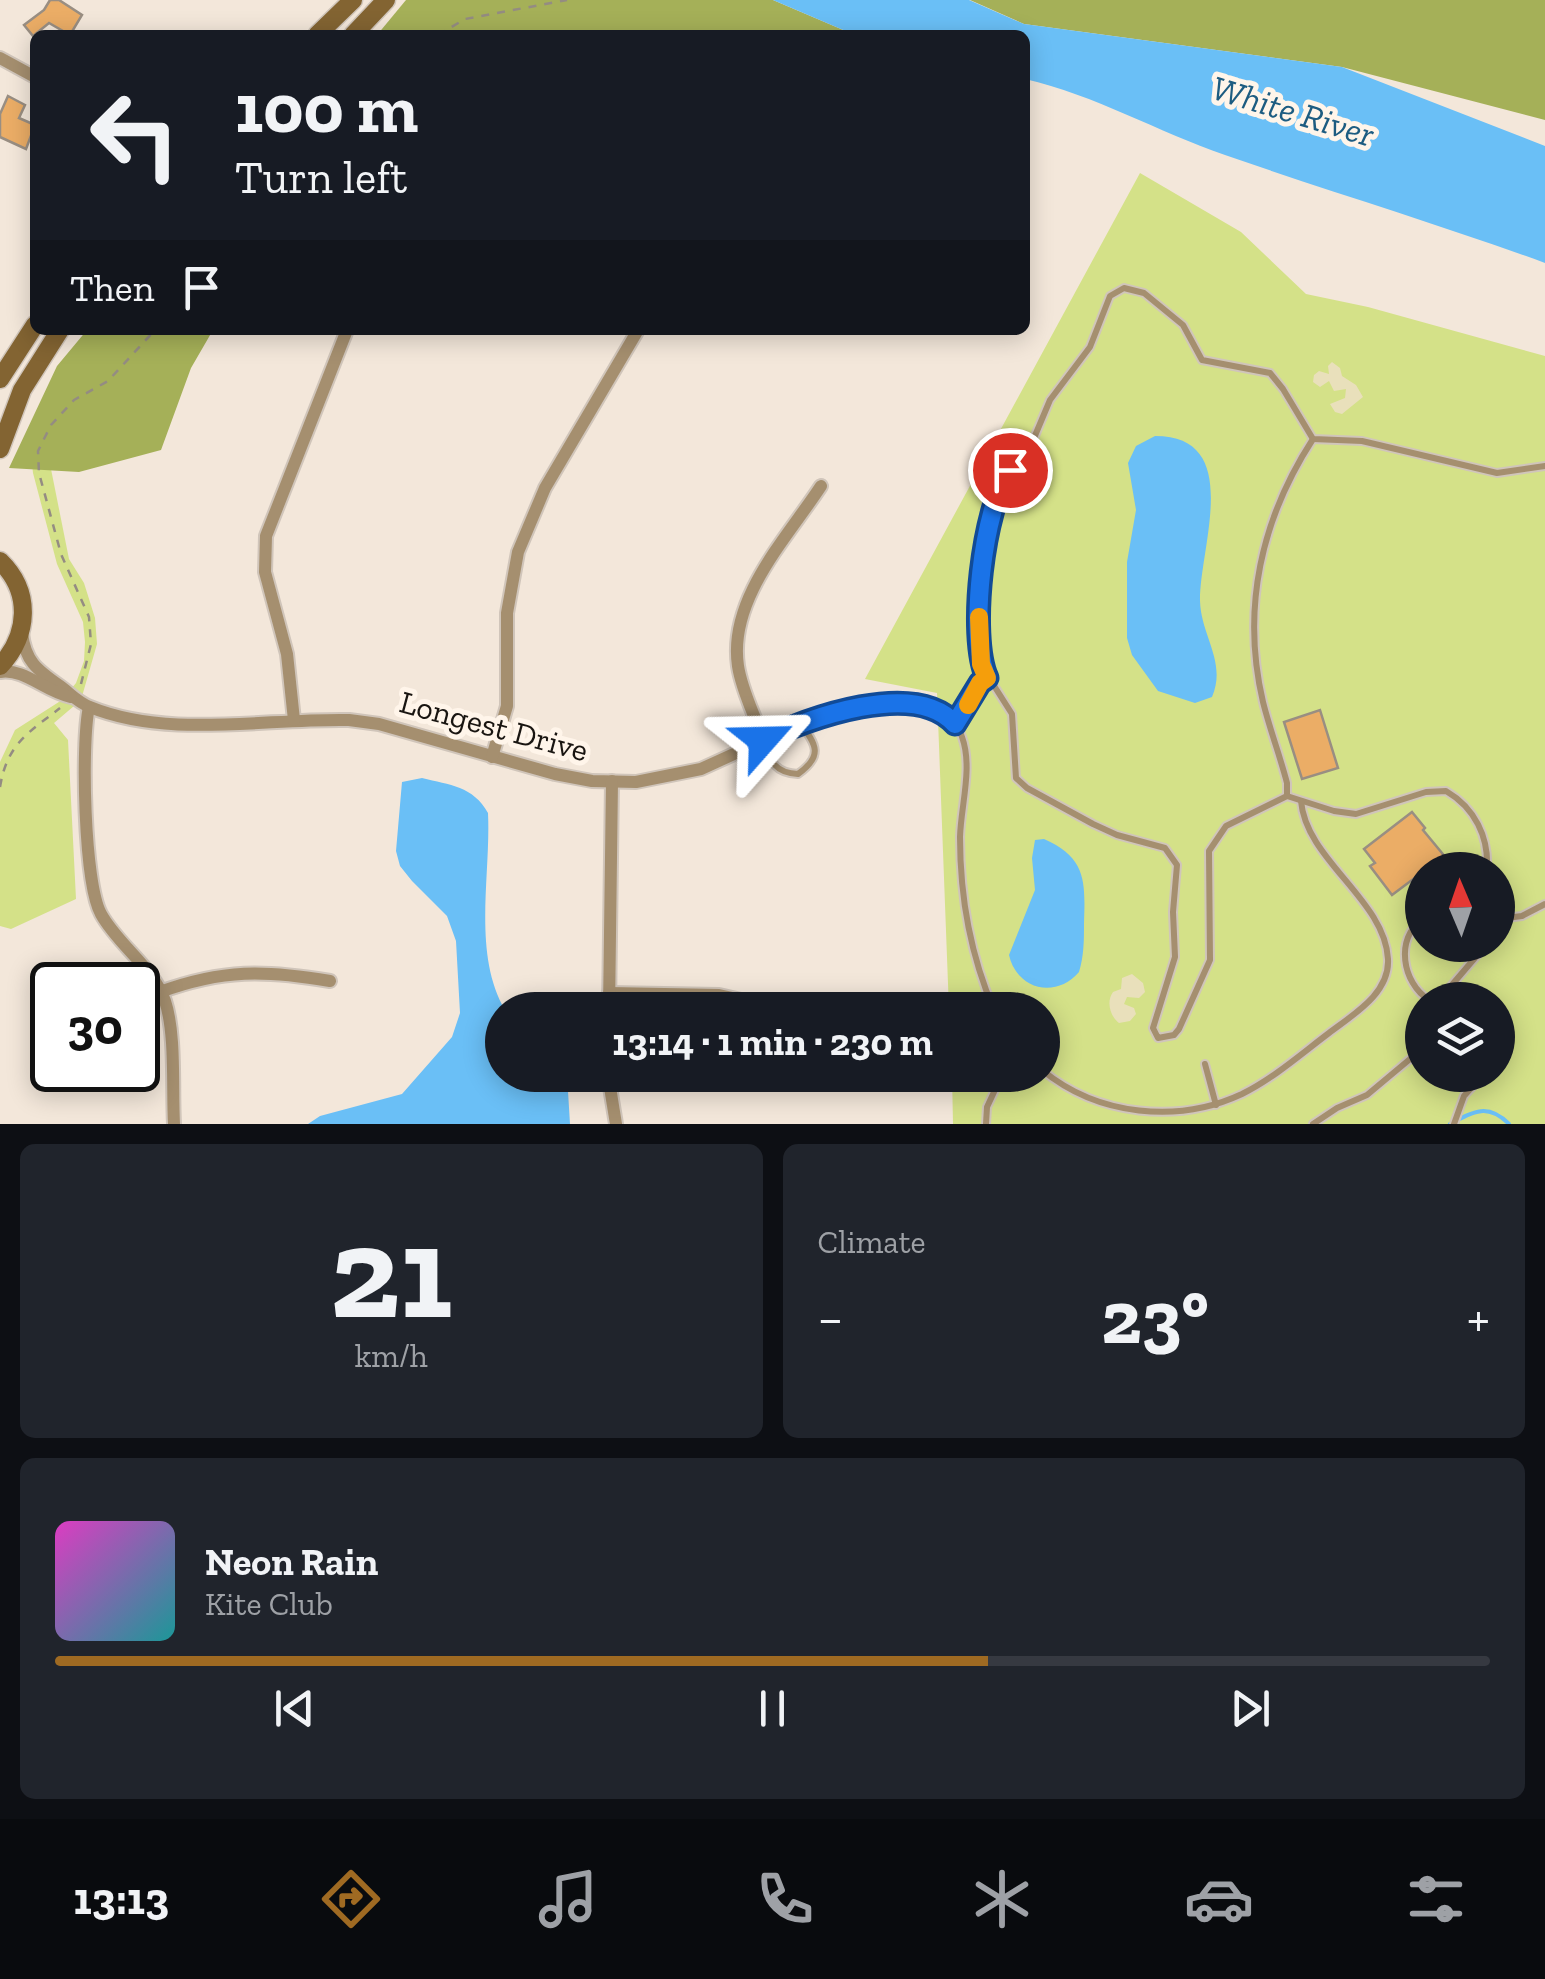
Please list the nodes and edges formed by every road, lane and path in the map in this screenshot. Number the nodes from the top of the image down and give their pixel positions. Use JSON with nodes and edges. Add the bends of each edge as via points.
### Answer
{"nodes":[{"id":1,"x":353,"y":0,"type":"edge"},
{"id":2,"x":386,"y":0,"type":"edge"},
{"id":3,"x":567,"y":0,"type":"edge"},
{"id":4,"x":322,"y":30,"type":"edge"},
{"id":5,"x":358,"y":30,"type":"edge"},
{"id":6,"x":446,"y":30,"type":"edge"},
{"id":7,"x":0,"y":58,"type":"edge"},
{"id":8,"x":30,"y":73,"type":"edge"},
{"id":9,"x":30,"y":332,"type":"edge"},
{"id":10,"x":57,"y":335,"type":"edge"},
{"id":11,"x":150,"y":335,"type":"edge"},
{"id":12,"x":345,"y":335,"type":"edge"},
{"id":13,"x":635,"y":335,"type":"edge"},
{"id":14,"x":0,"y":379,"type":"edge"},
{"id":15,"x":22,"y":390,"type":"junction"},
{"id":16,"x":1312,"y":439,"type":"junction"},
{"id":17,"x":0,"y":450,"type":"edge"},
{"id":18,"x":1545,"y":466,"type":"edge"},
{"id":19,"x":821,"y":486,"type":"dead end"},
{"id":20,"x":0,"y":561,"type":"edge"},
{"id":21,"x":22,"y":631,"type":"junction"},
{"id":22,"x":0,"y":669,"type":"edge"},
{"id":23,"x":987,"y":678,"type":"junction"},
{"id":24,"x":71,"y":697,"type":"junction"},
{"id":25,"x":89,"y":707,"type":"junction"},
{"id":26,"x":936,"y":708,"type":"joint"},
{"id":27,"x":294,"y":720,"type":"junction"},
{"id":28,"x":799,"y":723,"type":"junction"},
{"id":29,"x":955,"y":724,"type":"junction"},
{"id":30,"x":763,"y":740,"type":"junction"},
{"id":31,"x":492,"y":757,"type":"junction"},
{"id":32,"x":612,"y":782,"type":"junction"},
{"id":33,"x":0,"y":787,"type":"edge"},
{"id":34,"x":1287,"y":796,"type":"junction"},
{"id":35,"x":1301,"y":801,"type":"junction"},
{"id":36,"x":1487,"y":852,"type":"edge"},
{"id":37,"x":1545,"y":904,"type":"edge"},
{"id":38,"x":1515,"y":918,"type":"edge"},
{"id":39,"x":137,"y":962,"type":"edge"},
{"id":40,"x":1471,"y":962,"type":"edge"},
{"id":41,"x":330,"y":981,"type":"dead end"},
{"id":42,"x":1454,"y":982,"type":"edge"},
{"id":43,"x":160,"y":992,"type":"joint"},
{"id":44,"x":609,"y":992,"type":"edge"},
{"id":45,"x":987,"y":992,"type":"edge"},
{"id":46,"x":1204,"y":1064,"type":"dead end"},
{"id":47,"x":1405,"y":1064,"type":"edge"},
{"id":48,"x":1060,"y":1081,"type":"edge"},
{"id":49,"x":611,"y":1092,"type":"edge"},
{"id":50,"x":994,"y":1092,"type":"edge"},
{"id":51,"x":1467,"y":1092,"type":"edge"},
{"id":52,"x":1216,"y":1105,"type":"junction"},
{"id":53,"x":174,"y":1124,"type":"edge"},
{"id":54,"x":616,"y":1124,"type":"edge"},
{"id":55,"x":986,"y":1124,"type":"edge"},
{"id":56,"x":1313,"y":1124,"type":"edge"},
{"id":57,"x":1454,"y":1124,"type":"edge"}],
"edges":[{"from":1,"to":4,"type":"main road"},
{"from":2,"to":5,"type":"main road"},
{"from":3,"to":6,"type":"path","via":[[465,19]]},
{"from":7,"to":8,"type":"street"},
{"from":9,"to":14,"type":"main road"},
{"from":10,"to":15,"type":"main road"},
{"from":11,"to":24,"type":"path","via":[[108,381],[74,400],[38,451],[61,554],[90,624],[88,664]]},
{"from":12,"to":27,"type":"street","via":[[266,536],[265,572],[287,654]]},
{"from":13,"to":31,"type":"street","via":[[545,488],[518,552],[507,613],[507,706]]},
{"from":14,"to":15,"type":"street"},
{"from":15,"to":17,"type":"main road"},
{"from":16,"to":18,"type":"lane","via":[[1362,440],[1497,473]]},
{"from":16,"to":23,"type":"lane","via":[[1270,373],[1202,360],[1183,325],[1150,298],[1130,288],[1114,291],[1090,347],[1050,400],[994,502],[978,634]]},
{"from":16,"to":34,"type":"lane","via":[[1266,531],[1254,603],[1259,679]]},
{"from":19,"to":30,"type":"street","via":[[741,618],[738,665]]},
{"from":20,"to":21,"type":"main road","via":[[20,592]]},
{"from":21,"to":22,"type":"main road"},
{"from":21,"to":24,"type":"street","name":"Longest Drive","via":[[33,666]]},
{"from":22,"to":24,"type":"street","name":"Longest Drive"},
{"from":23,"to":29,"type":"lane"},
{"from":23,"to":34,"type":"lane","via":[[1012,714],[1020,784],[1174,858],[1175,956],[1153,1028],[1158,1038],[1180,1029],[1210,960],[1212,842],[1226,826]]},
{"from":24,"to":25,"type":"street","name":"Longest Drive"},
{"from":24,"to":33,"type":"path","via":[[22,737]]},
{"from":25,"to":27,"type":"street","name":"Longest Drive","via":[[166,724]]},
{"from":25,"to":39,"type":"street","via":[[94,898]]},
{"from":26,"to":28,"type":"street","name":"Longest Drive","via":[[882,705]]},
{"from":26,"to":29,"type":"lane","name":"Longest Drive"},
{"from":27,"to":31,"type":"street","name":"Longest Drive","via":[[379,724]]},
{"from":28,"to":30,"type":"street","name":"Longest Drive"},
{"from":28,"to":30,"type":"lane","via":[[815,754],[798,774],[778,770]]},
{"from":29,"to":45,"type":"lane","via":[[965,748],[965,912]]},
{"from":30,"to":32,"type":"street","name":"Longest Drive","via":[[701,768]]},
{"from":31,"to":32,"type":"street","name":"Longest Drive"},
{"from":32,"to":44,"type":"street"},
{"from":34,"to":35,"type":"lane"},
{"from":35,"to":36,"type":"lane","via":[[1356,814],[1446,792],[1481,829]]},
{"from":35,"to":52,"type":"lane","via":[[1312,834],[1383,935],[1387,974],[1357,1012],[1274,1075]]},
{"from":37,"to":38,"type":"lane"},
{"from":40,"to":42,"type":"lane"},
{"from":41,"to":43,"type":"street","via":[[254,971]]},
{"from":43,"to":53,"type":"street","via":[[169,1021]]},
{"from":46,"to":52,"type":"lane"},
{"from":47,"to":56,"type":"lane","via":[[1367,1095]]},
{"from":48,"to":52,"type":"lane","via":[[1095,1101],[1142,1112],[1176,1114]]},
{"from":49,"to":54,"type":"street"},
{"from":50,"to":55,"type":"lane"},
{"from":51,"to":57,"type":"lane"}]}
